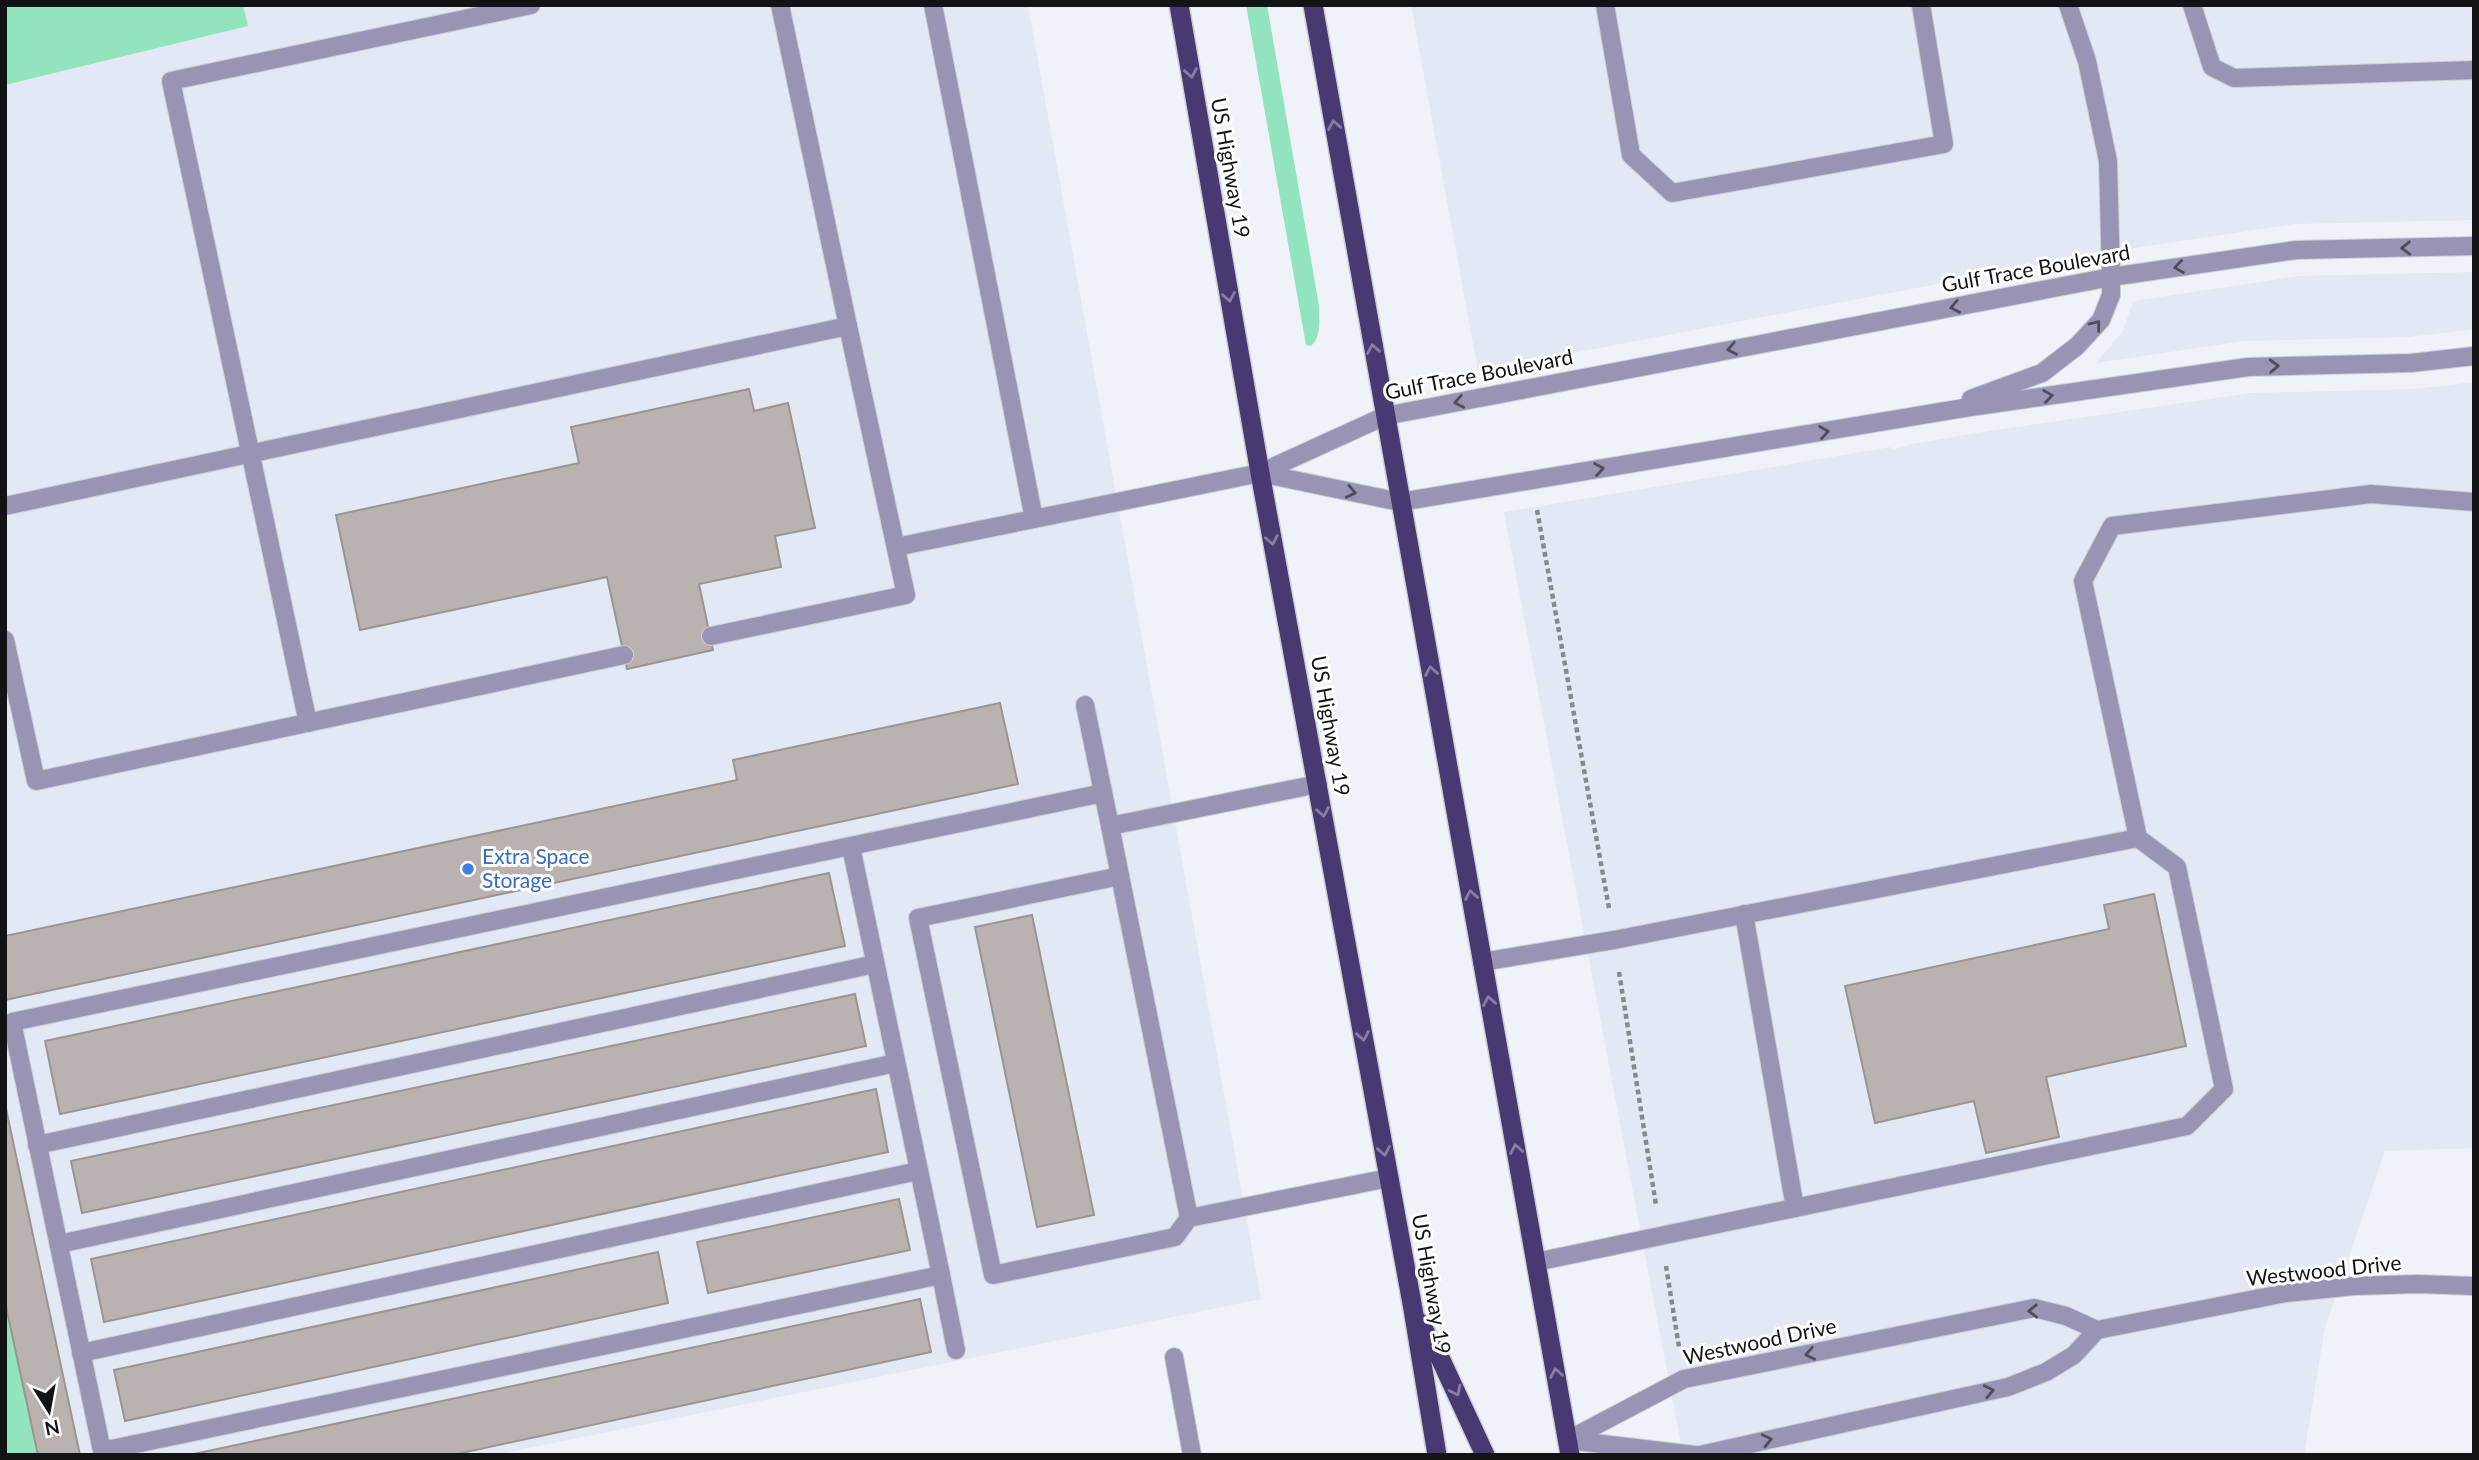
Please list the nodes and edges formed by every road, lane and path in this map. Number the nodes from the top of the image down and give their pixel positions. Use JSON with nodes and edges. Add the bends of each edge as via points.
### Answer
{"nodes":[{"id":1,"x":531,"y":5,"type":"edge"},
{"id":2,"x":780,"y":5,"type":"edge"},
{"id":3,"x":933,"y":5,"type":"edge"},
{"id":4,"x":1179,"y":5,"type":"edge"},
{"id":5,"x":1313,"y":5,"type":"edge"},
{"id":6,"x":1605,"y":5,"type":"edge"},
{"id":7,"x":1921,"y":5,"type":"edge"},
{"id":8,"x":2068,"y":5,"type":"edge"},
{"id":9,"x":2192,"y":5,"type":"edge"},
{"id":10,"x":2474,"y":70,"type":"edge"},
{"id":11,"x":2474,"y":246,"type":"edge"},
{"id":12,"x":2110,"y":277,"type":"junction"},
{"id":13,"x":848,"y":326,"type":"junction"},
{"id":14,"x":2474,"y":356,"type":"edge"},
{"id":15,"x":1385,"y":416,"type":"junction"},
{"id":16,"x":1907,"y":418,"type":"junction"},
{"id":17,"x":251,"y":454,"type":"junction"},
{"id":18,"x":1260,"y":473,"type":"junction"},
{"id":19,"x":1401,"y":502,"type":"junction"},
{"id":20,"x":2474,"y":502,"type":"edge"},
{"id":21,"x":5,"y":506,"type":"edge"},
{"id":22,"x":1034,"y":519,"type":"junction"},
{"id":23,"x":896,"y":547,"type":"junction"},
{"id":24,"x":710,"y":636,"type":"dead end"},
{"id":25,"x":5,"y":640,"type":"edge"},
{"id":26,"x":624,"y":655,"type":"dead end"},
{"id":27,"x":1085,"y":705,"type":"dead end"},
{"id":28,"x":308,"y":723,"type":"junction"},
{"id":29,"x":1318,"y":784,"type":"junction"},
{"id":30,"x":1103,"y":793,"type":"junction"},
{"id":31,"x":1111,"y":826,"type":"junction"},
{"id":32,"x":2138,"y":838,"type":"junction"},
{"id":33,"x":851,"y":847,"type":"junction"},
{"id":34,"x":1120,"y":876,"type":"junction"},
{"id":35,"x":1744,"y":915,"type":"junction"},
{"id":36,"x":1482,"y":962,"type":"junction"},
{"id":37,"x":875,"y":964,"type":"junction"},
{"id":38,"x":896,"y":1063,"type":"junction"},
{"id":39,"x":37,"y":1145,"type":"junction"},
{"id":40,"x":918,"y":1171,"type":"junction"},
{"id":41,"x":1389,"y":1178,"type":"junction"},
{"id":42,"x":1795,"y":1208,"type":"junction"},
{"id":43,"x":1189,"y":1218,"type":"junction"},
{"id":44,"x":59,"y":1244,"type":"junction"},
{"id":45,"x":1536,"y":1262,"type":"junction"},
{"id":46,"x":941,"y":1275,"type":"junction"},
{"id":47,"x":2474,"y":1286,"type":"edge"},
{"id":48,"x":1413,"y":1310,"type":"junction"},
{"id":49,"x":2097,"y":1330,"type":"junction"},
{"id":50,"x":956,"y":1350,"type":"dead end"},
{"id":51,"x":81,"y":1353,"type":"junction"},
{"id":52,"x":1174,"y":1357,"type":"dead end"},
{"id":53,"x":1569,"y":1447,"type":"edge"},
{"id":54,"x":1192,"y":1455,"type":"edge"},
{"id":55,"x":1437,"y":1455,"type":"edge"},
{"id":56,"x":1485,"y":1455,"type":"edge"},
{"id":57,"x":1698,"y":1455,"type":"edge"}],
"edges":[{"from":1,"to":17,"type":"street","via":[[172,81]]},
{"from":2,"to":13,"type":"street"},
{"from":3,"to":22,"type":"street"},
{"from":4,"to":18,"type":"highway","name":"US Highway 19","one_way":true},
{"from":15,"to":5,"type":"highway","one_way":true},
{"from":6,"to":7,"type":"street","via":[[1631,155],[1672,193],[1944,144]]},
{"from":8,"to":12,"type":"street","via":[[2087,61],[2108,161]]},
{"from":9,"to":10,"type":"street","via":[[2212,67],[2234,78]]},
{"from":11,"to":12,"type":"street","name":"Gulf Trace Boulevard","one_way":true,"via":[[2296,250]]},
{"from":12,"to":15,"type":"street","name":"Gulf Trace Boulevard","one_way":true},
{"from":16,"to":12,"type":"street","one_way":true,"via":[[2042,373],[2101,320],[2111,295]]},
{"from":13,"to":17,"type":"street"},
{"from":13,"to":23,"type":"street"},
{"from":16,"to":14,"type":"street","one_way":true,"via":[[2248,367],[2411,363]]},
{"from":15,"to":18,"type":"street","name":"Gulf Trace Boulevard"},
{"from":15,"to":19,"type":"highway"},
{"from":19,"to":16,"type":"street","one_way":true},
{"from":17,"to":21,"type":"street"},
{"from":17,"to":28,"type":"street"},
{"from":18,"to":19,"type":"street","one_way":true},
{"from":18,"to":22,"type":"street"},
{"from":18,"to":29,"type":"highway","name":"US Highway 19","one_way":true},
{"from":36,"to":19,"type":"highway","one_way":true},
{"from":20,"to":32,"type":"street","via":[[2371,494],[2112,526],[2082,581]]},
{"from":22,"to":23,"type":"street"},
{"from":23,"to":24,"type":"street","via":[[906,595]]},
{"from":25,"to":28,"type":"street","via":[[36,781]]},
{"from":26,"to":28,"type":"street"},
{"from":27,"to":30,"type":"street"},
{"from":29,"to":31,"type":"street"},
{"from":29,"to":41,"type":"highway","name":"US Highway 19","one_way":true},
{"from":30,"to":31,"type":"street"},
{"from":30,"to":33,"type":"street"},
{"from":31,"to":34,"type":"street"},
{"from":32,"to":35,"type":"street"},
{"from":32,"to":42,"type":"street","via":[[2177,867],[2224,1088],[2187,1126]]},
{"from":33,"to":37,"type":"street"},
{"from":33,"to":39,"type":"street","via":[[12,1022]]},
{"from":34,"to":43,"type":"street"},
{"from":34,"to":43,"type":"street","via":[[918,918],[993,1275],[1175,1237]]},
{"from":35,"to":36,"type":"street"},
{"from":35,"to":42,"type":"street"},
{"from":45,"to":36,"type":"highway","one_way":true},
{"from":37,"to":38,"type":"street"},
{"from":37,"to":39,"type":"street"},
{"from":38,"to":40,"type":"street"},
{"from":38,"to":44,"type":"street"},
{"from":39,"to":44,"type":"street"},
{"from":40,"to":46,"type":"street"},
{"from":40,"to":51,"type":"street"},
{"from":41,"to":43,"type":"street"},
{"from":41,"to":48,"type":"highway","name":"US Highway 19"},
{"from":42,"to":45,"type":"street"},
{"from":44,"to":51,"type":"street"},
{"from":53,"to":45,"type":"highway","one_way":true},
{"from":46,"to":50,"type":"street"},
{"from":46,"to":51,"type":"street","via":[[102,1451]]},
{"from":47,"to":49,"type":"street","name":"Westwood Drive","via":[[2354,1286],[2286,1293]]},
{"from":48,"to":55,"type":"highway","name":"US Highway 19"},
{"from":48,"to":56,"type":"highway","one_way":true},
{"from":49,"to":53,"type":"street","name":"Westwood Drive","one_way":true,"via":[[2034,1308],[1684,1379]]},
{"from":57,"to":49,"type":"street","one_way":true,"via":[[2008,1387],[2074,1355]]},
{"from":52,"to":54,"type":"street"},
{"from":53,"to":57,"type":"street"}]}
